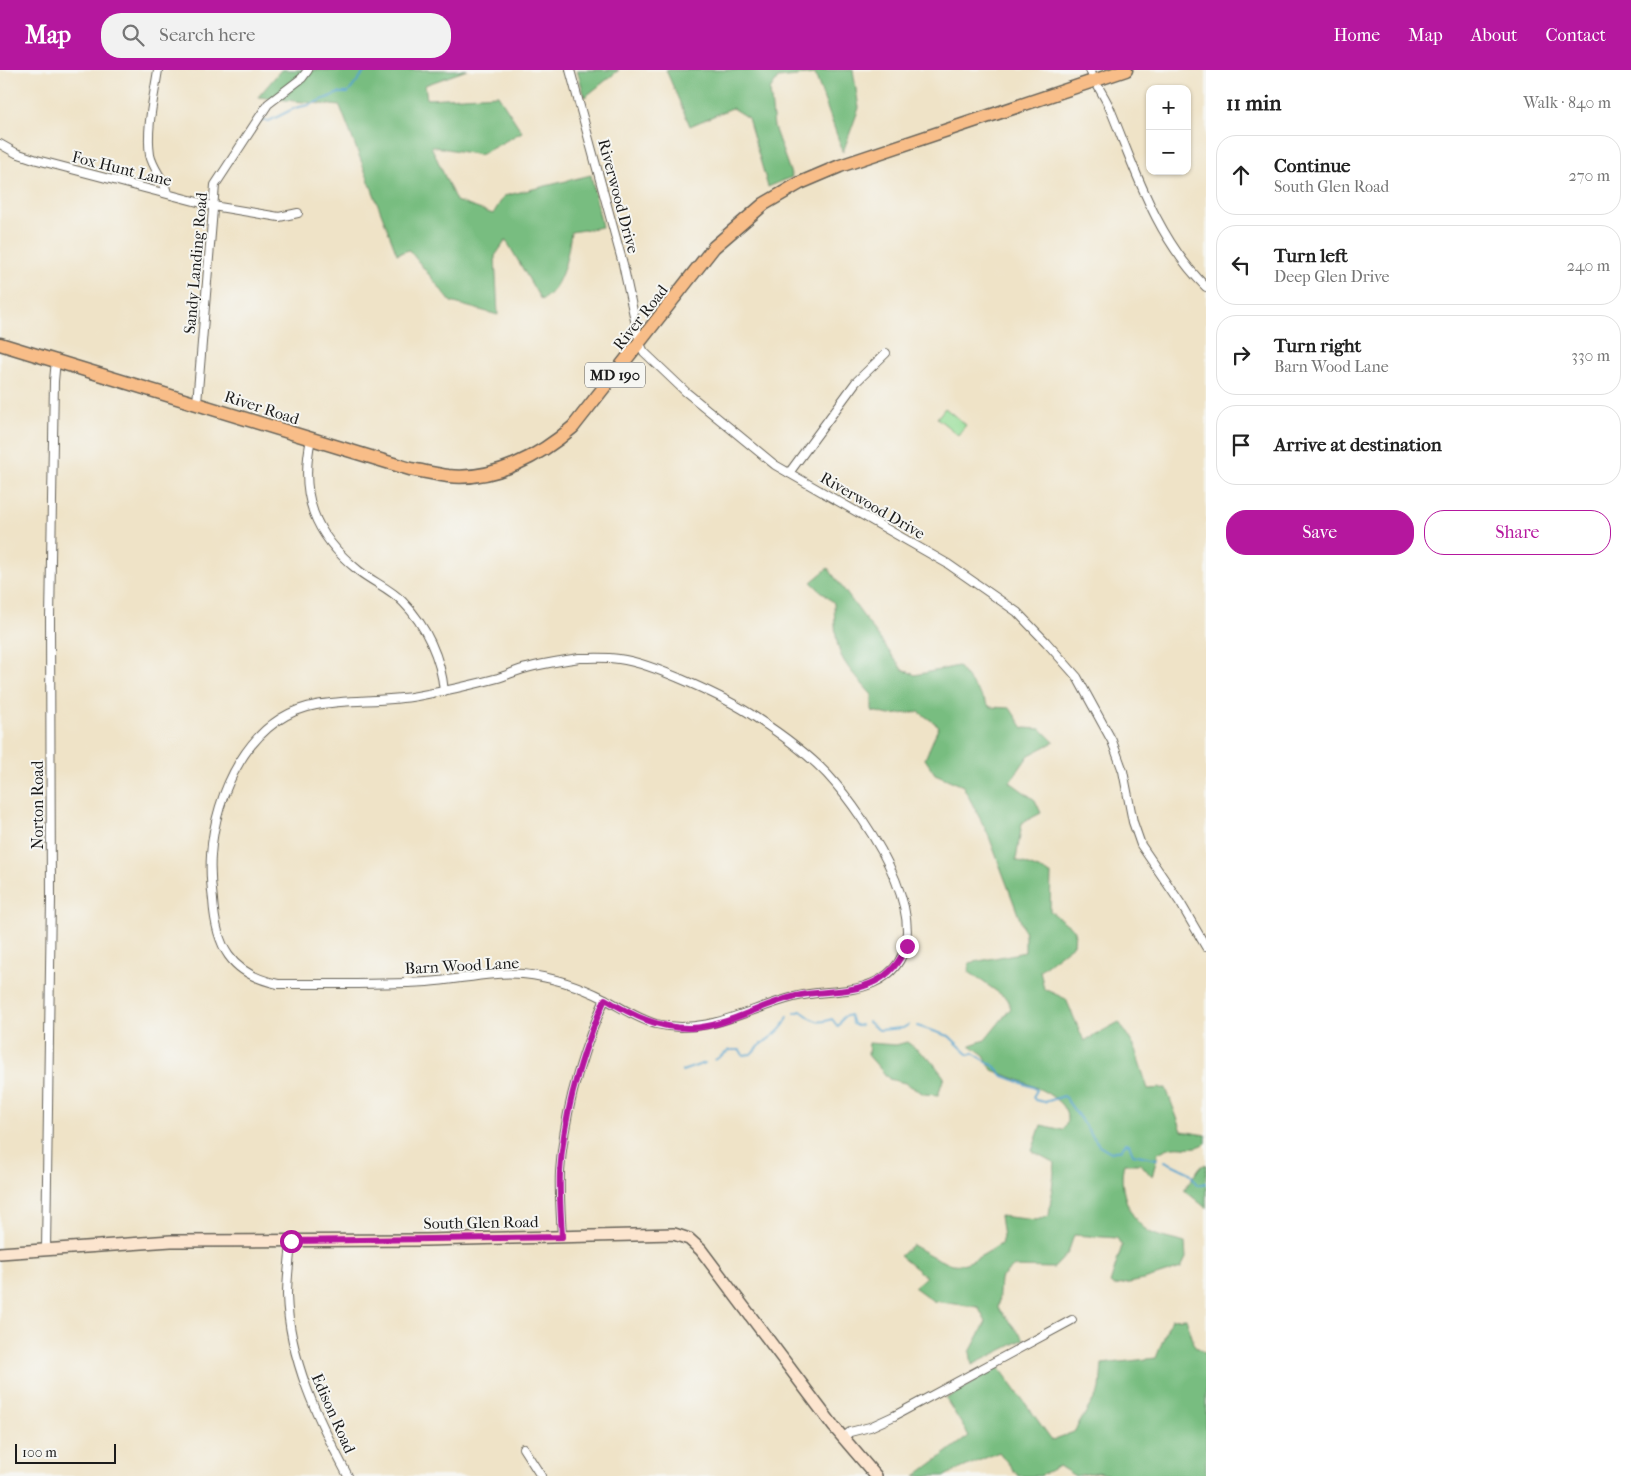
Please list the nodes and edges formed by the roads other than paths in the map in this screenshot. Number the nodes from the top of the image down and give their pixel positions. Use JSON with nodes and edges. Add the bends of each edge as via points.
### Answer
{"nodes":[{"id":1,"x":158,"y":70,"type":"edge"},
{"id":2,"x":308,"y":70,"type":"edge"},
{"id":3,"x":570,"y":70,"type":"edge"},
{"id":4,"x":1126,"y":70,"type":"edge"},
{"id":5,"x":1092,"y":75,"type":"edge"},
{"id":6,"x":0,"y":144,"type":"edge"},
{"id":7,"x":168,"y":193,"type":"junction"},
{"id":8,"x":214,"y":206,"type":"junction"},
{"id":9,"x":298,"y":213,"type":"dead end"},
{"id":10,"x":1206,"y":286,"type":"edge"},
{"id":11,"x":0,"y":344,"type":"edge"},
{"id":12,"x":640,"y":344,"type":"junction"},
{"id":13,"x":886,"y":353,"type":"dead end"},
{"id":14,"x":56,"y":360,"type":"junction"},
{"id":15,"x":197,"y":403,"type":"junction"},
{"id":16,"x":311,"y":439,"type":"junction"},
{"id":17,"x":789,"y":472,"type":"junction"},
{"id":18,"x":444,"y":691,"type":"junction"},
{"id":19,"x":1206,"y":947,"type":"edge"},
{"id":20,"x":605,"y":999,"type":"junction"},
{"id":21,"x":562,"y":1237,"type":"junction"},
{"id":22,"x":291,"y":1241,"type":"junction"},
{"id":23,"x":46,"y":1250,"type":"junction"},
{"id":24,"x":0,"y":1252,"type":"edge"},
{"id":25,"x":1072,"y":1320,"type":"dead end"},
{"id":26,"x":844,"y":1438,"type":"junction"},
{"id":27,"x":523,"y":1448,"type":"dead end"},
{"id":28,"x":348,"y":1476,"type":"edge"},
{"id":29,"x":541,"y":1476,"type":"edge"},
{"id":30,"x":876,"y":1476,"type":"edge"}],
"edges":[{"from":1,"to":7,"type":"street","via":[[149,142],[154,166]]},
{"from":2,"to":8,"type":"street","name":"Sandy Landing Road","via":[[268,104],[216,185]]},
{"from":3,"to":12,"type":"street","name":"Riverwood Drive","via":[[618,246]]},
{"from":4,"to":5,"type":"main road","name":"River Road","number":"MD 190"},
{"from":5,"to":10,"type":"street","via":[[1110,108],[1137,180],[1164,233],[1194,275]]},
{"from":5,"to":12,"type":"main road","name":"River Road","number":"MD 190","via":[[840,166],[800,183],[764,204],[714,247]]},
{"from":6,"to":7,"type":"street","name":"Fox Hunt Lane","via":[[37,160]]},
{"from":7,"to":8,"type":"street","name":"Fox Hunt Lane"},
{"from":8,"to":9,"type":"street","name":"Fox Hunt Lane","via":[[279,217]]},
{"from":8,"to":15,"type":"street","name":"Sandy Landing Road"},
{"from":11,"to":14,"type":"main road","name":"River Road","number":"MD 190"},
{"from":12,"to":16,"type":"main road","name":"River Road","number":"MD 190","via":[[574,427],[555,443],[510,467],[471,476],[448,476],[410,469]]},
{"from":12,"to":17,"type":"street","name":"Riverwood Drive","via":[[644,352],[686,392],[775,465]]},
{"from":13,"to":17,"type":"street","via":[[856,382]]},
{"from":14,"to":15,"type":"main road","name":"River Road","number":"MD 190"},
{"from":14,"to":23,"type":"street","name":"Norton Road","via":[[50,613],[52,898]]},
{"from":15,"to":16,"type":"main road","name":"River Road","number":"MD 190"},
{"from":16,"to":18,"type":"street","via":[[306,480],[311,511],[341,553],[360,571],[403,601],[419,622],[442,672]]},
{"from":17,"to":19,"type":"street","name":"Riverwood Drive","via":[[948,564],[988,592],[1025,620],[1075,675],[1112,741],[1123,771],[1140,845]]},
{"from":18,"to":20,"type":"street","name":"Barn Wood Lane","via":[[379,701],[315,705],[292,713],[267,728],[248,748],[232,777],[214,831],[212,887],[219,941],[240,968],[263,981],[278,984],[427,982],[523,974],[552,978]]},
{"from":18,"to":20,"type":"street","name":"Barn Wood Lane","via":[[525,668],[579,658],[620,659],[702,690],[752,715],[807,755],[828,775],[880,849],[904,904],[909,926],[907,946],[894,968],[883,977],[858,988],[796,996],[692,1028],[654,1023]]},
{"from":20,"to":21,"type":"street","via":[[575,1082],[565,1124],[560,1174]]},
{"from":21,"to":22,"type":"main road","name":"South Glen Road"},
{"from":21,"to":26,"type":"main road","name":"South Glen Road","via":[[663,1232],[693,1242]]},
{"from":22,"to":23,"type":"main road","name":"South Glen Road","via":[[171,1242]]},
{"from":22,"to":28,"type":"street","name":"Edison Road","via":[[287,1294],[302,1378]]},
{"from":23,"to":24,"type":"main road","name":"South Glen Road"},
{"from":25,"to":26,"type":"street","via":[[894,1416],[870,1428],[850,1432]]},
{"from":26,"to":30,"type":"main road","name":"South Glen Road"},
{"from":27,"to":29,"type":"street"}]}
